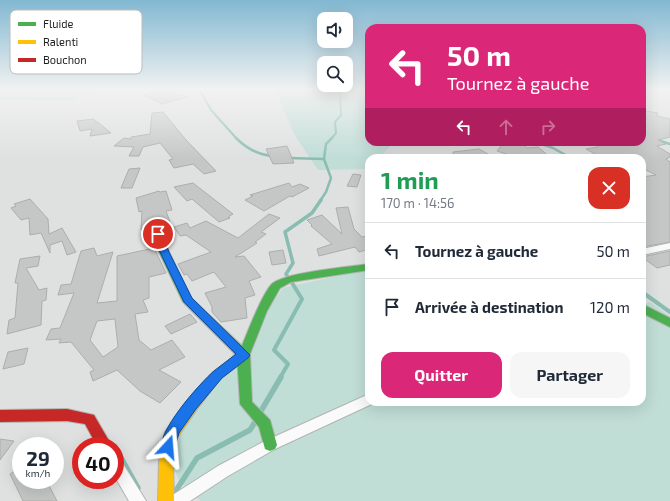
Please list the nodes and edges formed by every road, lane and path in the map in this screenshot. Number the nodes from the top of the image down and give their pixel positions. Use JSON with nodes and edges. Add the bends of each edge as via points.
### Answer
{"nodes":[{"id":1,"x":158,"y":234,"type":"dead end"},
{"id":2,"x":670,"y":246,"type":"edge"},
{"id":3,"x":646,"y":251,"type":"edge"},
{"id":4,"x":365,"y":268,"type":"edge"},
{"id":5,"x":646,"y":310,"type":"edge"},
{"id":6,"x":670,"y":323,"type":"edge"},
{"id":7,"x":244,"y":355,"type":"junction"},
{"id":8,"x":365,"y":402,"type":"edge"},
{"id":9,"x":0,"y":416,"type":"edge"},
{"id":10,"x":100,"y":437,"type":"edge"},
{"id":11,"x":270,"y":445,"type":"junction"},
{"id":12,"x":124,"y":478,"type":"edge"},
{"id":13,"x":138,"y":501,"type":"edge"},
{"id":14,"x":175,"y":501,"type":"edge"}],
"edges":[{"from":1,"to":7,"type":"street","via":[[187,300]]},
{"from":2,"to":3,"type":"street"},
{"from":4,"to":7,"type":"street","via":[[279,283],[262,311]]},
{"from":5,"to":6,"type":"street"},
{"from":7,"to":11,"type":"street","via":[[246,404],[265,424]]},
{"from":7,"to":14,"type":"street","via":[[217,375],[170,436],[166,458]]},
{"from":8,"to":11,"type":"street"},
{"from":9,"to":10,"type":"street","via":[[68,415],[89,419]]},
{"from":11,"to":14,"type":"street"},
{"from":12,"to":13,"type":"street"}]}
